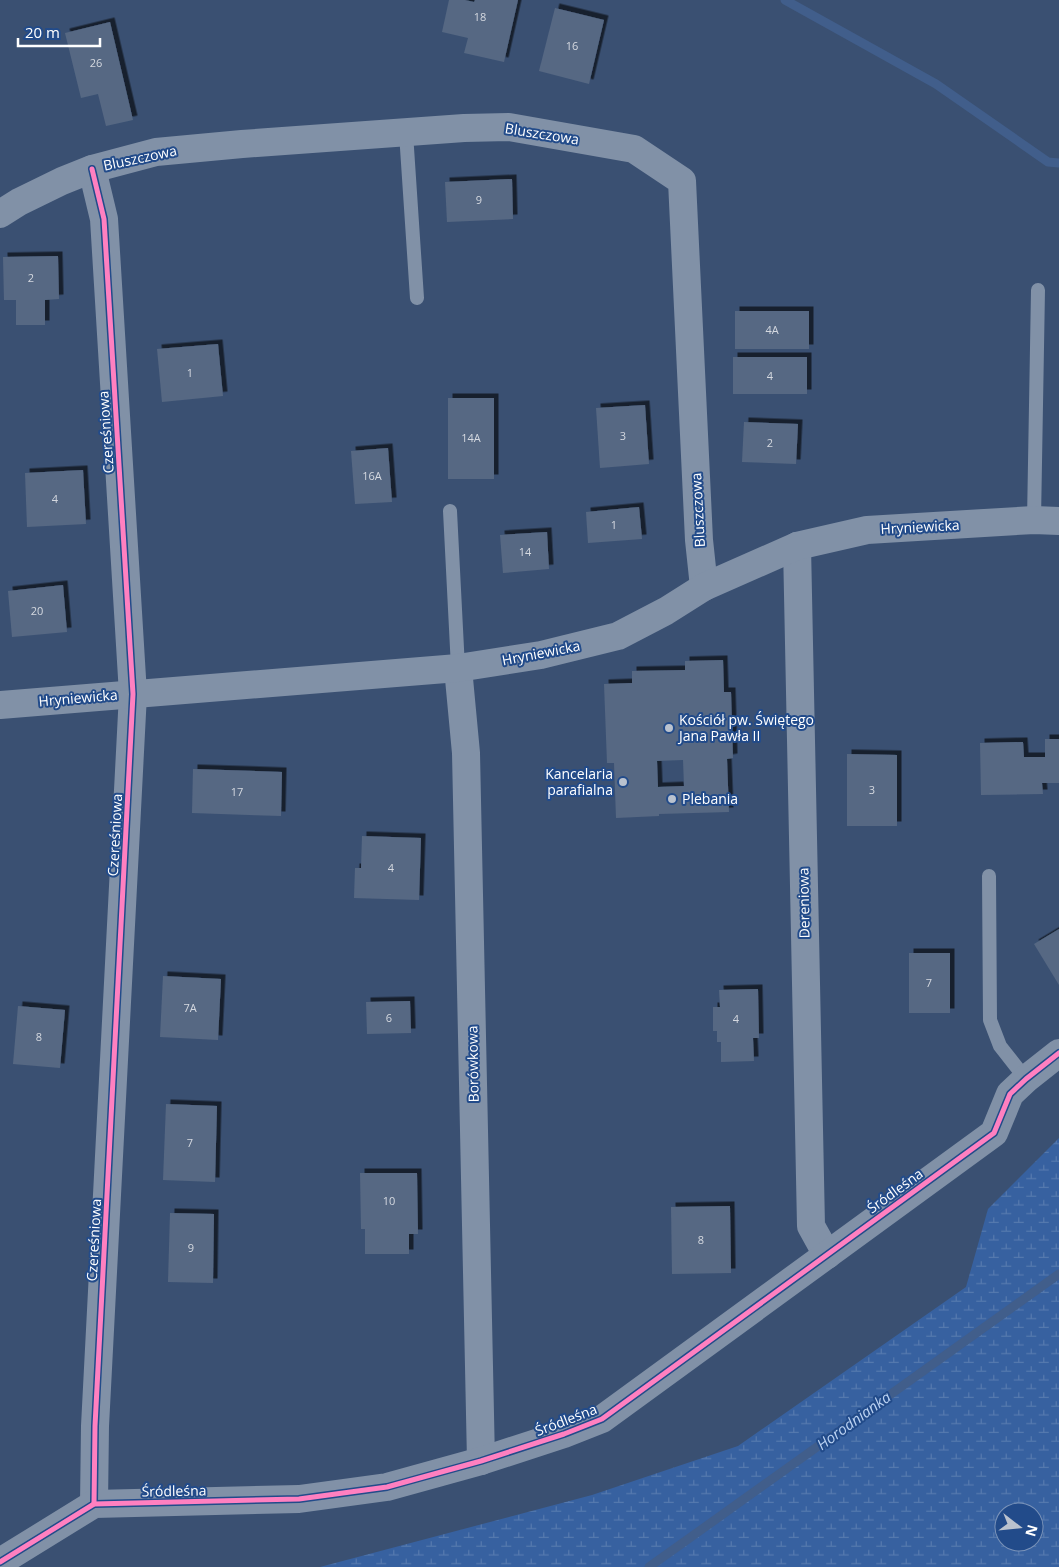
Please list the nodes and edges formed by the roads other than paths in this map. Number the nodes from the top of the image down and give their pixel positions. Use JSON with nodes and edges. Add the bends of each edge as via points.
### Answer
{"nodes":[{"id":1,"x":406,"y":133,"type":"junction"},
{"id":2,"x":92,"y":169,"type":"junction"},
{"id":3,"x":0,"y":214,"type":"edge"},
{"id":4,"x":1038,"y":290,"type":"dead end"},
{"id":5,"x":417,"y":298,"type":"dead end"},
{"id":6,"x":450,"y":511,"type":"dead end"},
{"id":7,"x":1046,"y":520,"type":"edge"},
{"id":8,"x":797,"y":546,"type":"junction"},
{"id":9,"x":704,"y":587,"type":"junction"},
{"id":10,"x":458,"y":668,"type":"junction"},
{"id":11,"x":133,"y":694,"type":"junction"},
{"id":12,"x":0,"y":705,"type":"edge"},
{"id":13,"x":989,"y":876,"type":"dead end"},
{"id":14,"x":1059,"y":1053,"type":"edge"},
{"id":15,"x":1026,"y":1079,"type":"junction"},
{"id":16,"x":827,"y":1255,"type":"junction"},
{"id":17,"x":481,"y":1460,"type":"junction"},
{"id":18,"x":94,"y":1504,"type":"junction"},
{"id":19,"x":0,"y":1562,"type":"edge"}],
"edges":[{"from":1,"to":2,"type":"street","name":"Bluszczowa","via":[[156,152]]},
{"from":1,"to":5,"type":"lane"},
{"from":1,"to":9,"type":"street","name":"Bluszczowa","via":[[509,126],[634,149],[682,181]]},
{"from":2,"to":3,"type":"street","name":"Bluszczowa"},
{"from":2,"to":11,"type":"street","name":"Czereśniowa","via":[[104,219]]},
{"from":4,"to":7,"type":"lane"},
{"from":6,"to":10,"type":"lane"},
{"from":7,"to":8,"type":"street","name":"Hryniewicka","via":[[867,530]]},
{"from":8,"to":9,"type":"street","name":"Hryniewicka"},
{"from":8,"to":16,"type":"street","name":"Dereniowa","via":[[811,1226]]},
{"from":9,"to":10,"type":"street","name":"Hryniewicka","via":[[618,636],[541,655]]},
{"from":10,"to":11,"type":"street","name":"Hryniewicka"},
{"from":10,"to":17,"type":"street","name":"Borówkowa","via":[[466,753]]},
{"from":11,"to":12,"type":"street","name":"Hryniewicka"},
{"from":11,"to":18,"type":"street","name":"Czereśniowa","via":[[95,1426]]},
{"from":13,"to":15,"type":"lane","via":[[990,1020],[1000,1046]]},
{"from":14,"to":15,"type":"street","name":"Śródleśna"},
{"from":15,"to":16,"type":"street","name":"Śródleśna","via":[[1010,1094],[994,1133]]},
{"from":16,"to":17,"type":"street","name":"Śródleśna","via":[[602,1419]]},
{"from":17,"to":18,"type":"street","name":"Śródleśna","via":[[388,1487],[299,1499]]},
{"from":18,"to":19,"type":"street"}]}
